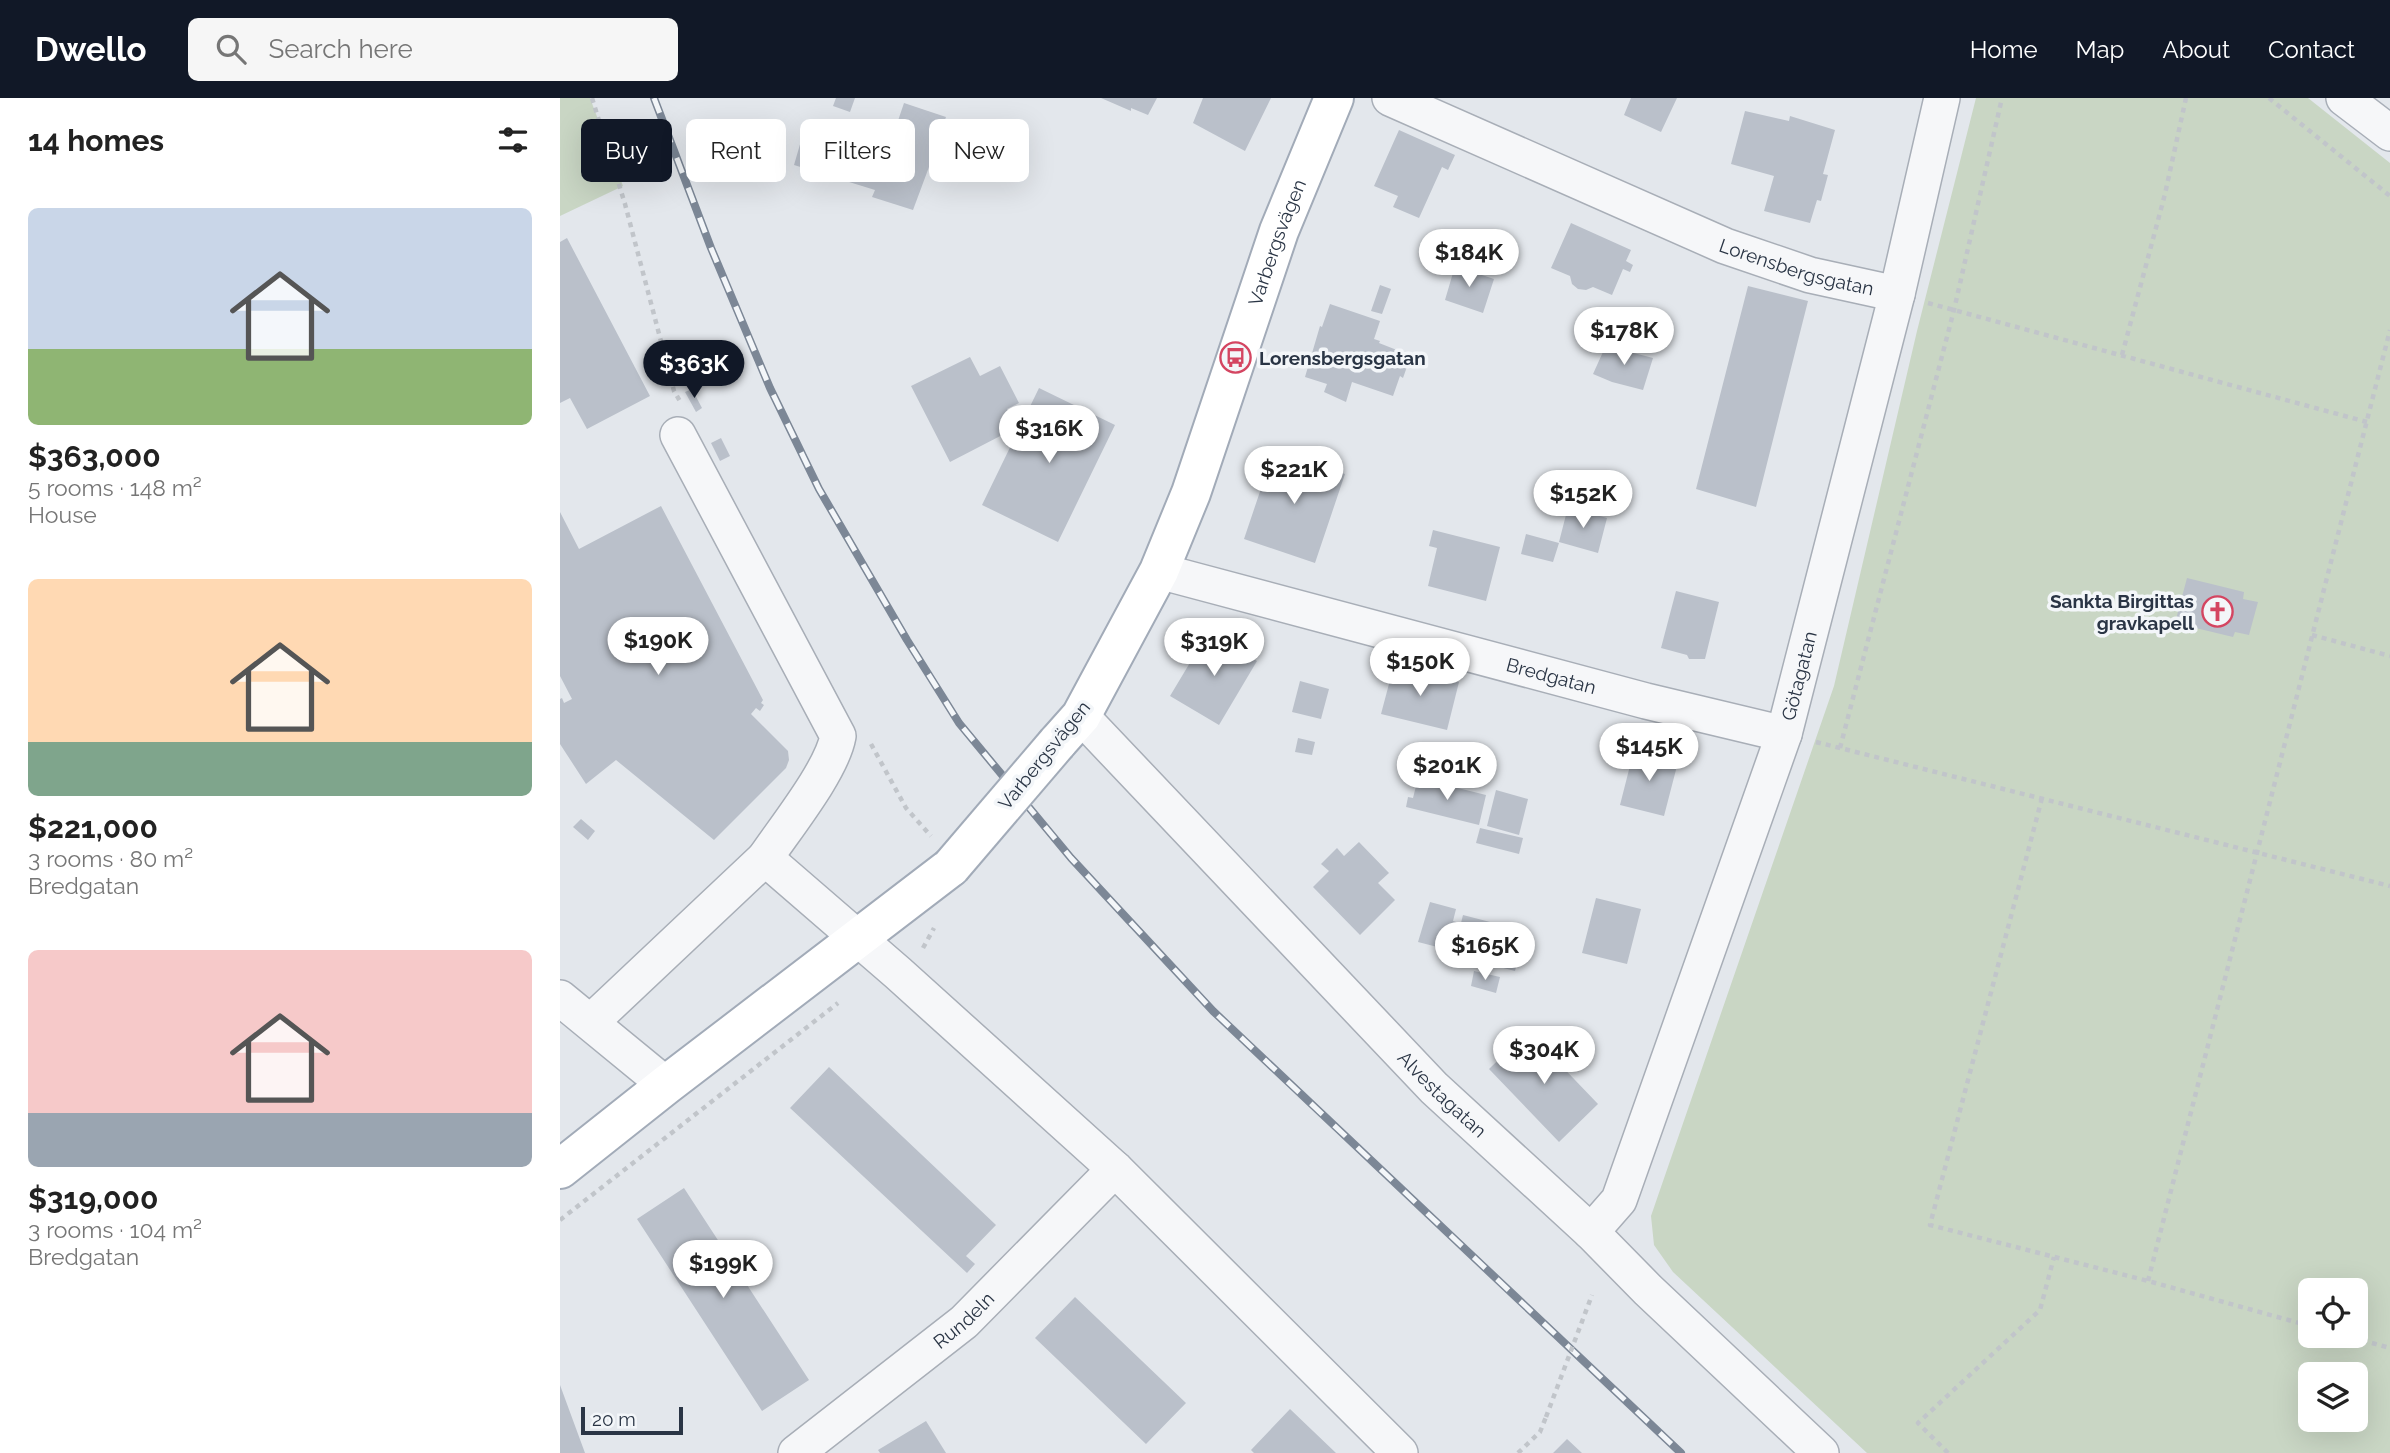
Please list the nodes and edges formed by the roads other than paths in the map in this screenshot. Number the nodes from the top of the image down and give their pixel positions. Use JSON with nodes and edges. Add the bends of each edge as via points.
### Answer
{"nodes":[{"id":1,"x":1334,"y":98,"type":"edge"},
{"id":2,"x":1390,"y":98,"type":"edge"},
{"id":3,"x":1942,"y":98,"type":"edge"},
{"id":4,"x":2344,"y":98,"type":"edge"},
{"id":5,"x":2390,"y":133,"type":"edge"},
{"id":6,"x":1897,"y":294,"type":"junction"},
{"id":7,"x":678,"y":435,"type":"dead end"},
{"id":8,"x":1159,"y":571,"type":"junction"},
{"id":9,"x":1069,"y":729,"type":"junction"},
{"id":10,"x":1784,"y":734,"type":"junction"},
{"id":11,"x":765,"y":858,"type":"junction"},
{"id":12,"x":859,"y":938,"type":"junction"},
{"id":13,"x":560,"y":998,"type":"edge"},
{"id":14,"x":591,"y":1021,"type":"junction"},
{"id":15,"x":666,"y":1085,"type":"junction"},
{"id":16,"x":560,"y":1169,"type":"edge"},
{"id":17,"x":1115,"y":1170,"type":"junction"},
{"id":18,"x":1591,"y":1232,"type":"junction"},
{"id":19,"x":796,"y":1453,"type":"edge"},
{"id":20,"x":1400,"y":1453,"type":"edge"},
{"id":21,"x":1821,"y":1453,"type":"edge"}],
"edges":[{"from":1,"to":8,"type":"main road","name":"Varbergsvägen","via":[[1279,231],[1191,493]]},
{"from":2,"to":6,"type":"street","name":"Lorensbergsgatan","via":[[1725,246],[1810,275]]},
{"from":3,"to":6,"type":"street","name":"Götagatan"},
{"from":4,"to":5,"type":"street"},
{"from":6,"to":10,"type":"street","name":"Götagatan"},
{"from":7,"to":11,"type":"street","via":[[838,736],[822,773]]},
{"from":8,"to":9,"type":"main road","name":"Varbergsvägen"},
{"from":8,"to":10,"type":"street","name":"Bredgatan"},
{"from":9,"to":12,"type":"main road","name":"Varbergsvägen","bridge":true,"via":[[951,867]]},
{"from":9,"to":18,"type":"street","name":"Alvestagatan","via":[[1434,1088]]},
{"from":10,"to":18,"type":"street","name":"Götagatan","via":[[1619,1200]]},
{"from":11,"to":12,"type":"street"},
{"from":11,"to":14,"type":"street"},
{"from":12,"to":15,"type":"main road","name":"Varbergsvägen"},
{"from":12,"to":17,"type":"street"},
{"from":13,"to":14,"type":"street"},
{"from":14,"to":15,"type":"street"},
{"from":15,"to":16,"type":"main road","name":"Varbergsvägen"},
{"from":17,"to":19,"type":"street","name":"Rundeln","via":[[964,1322]]},
{"from":17,"to":20,"type":"street"},
{"from":18,"to":21,"type":"street","name":"Alvestagatan"}]}
